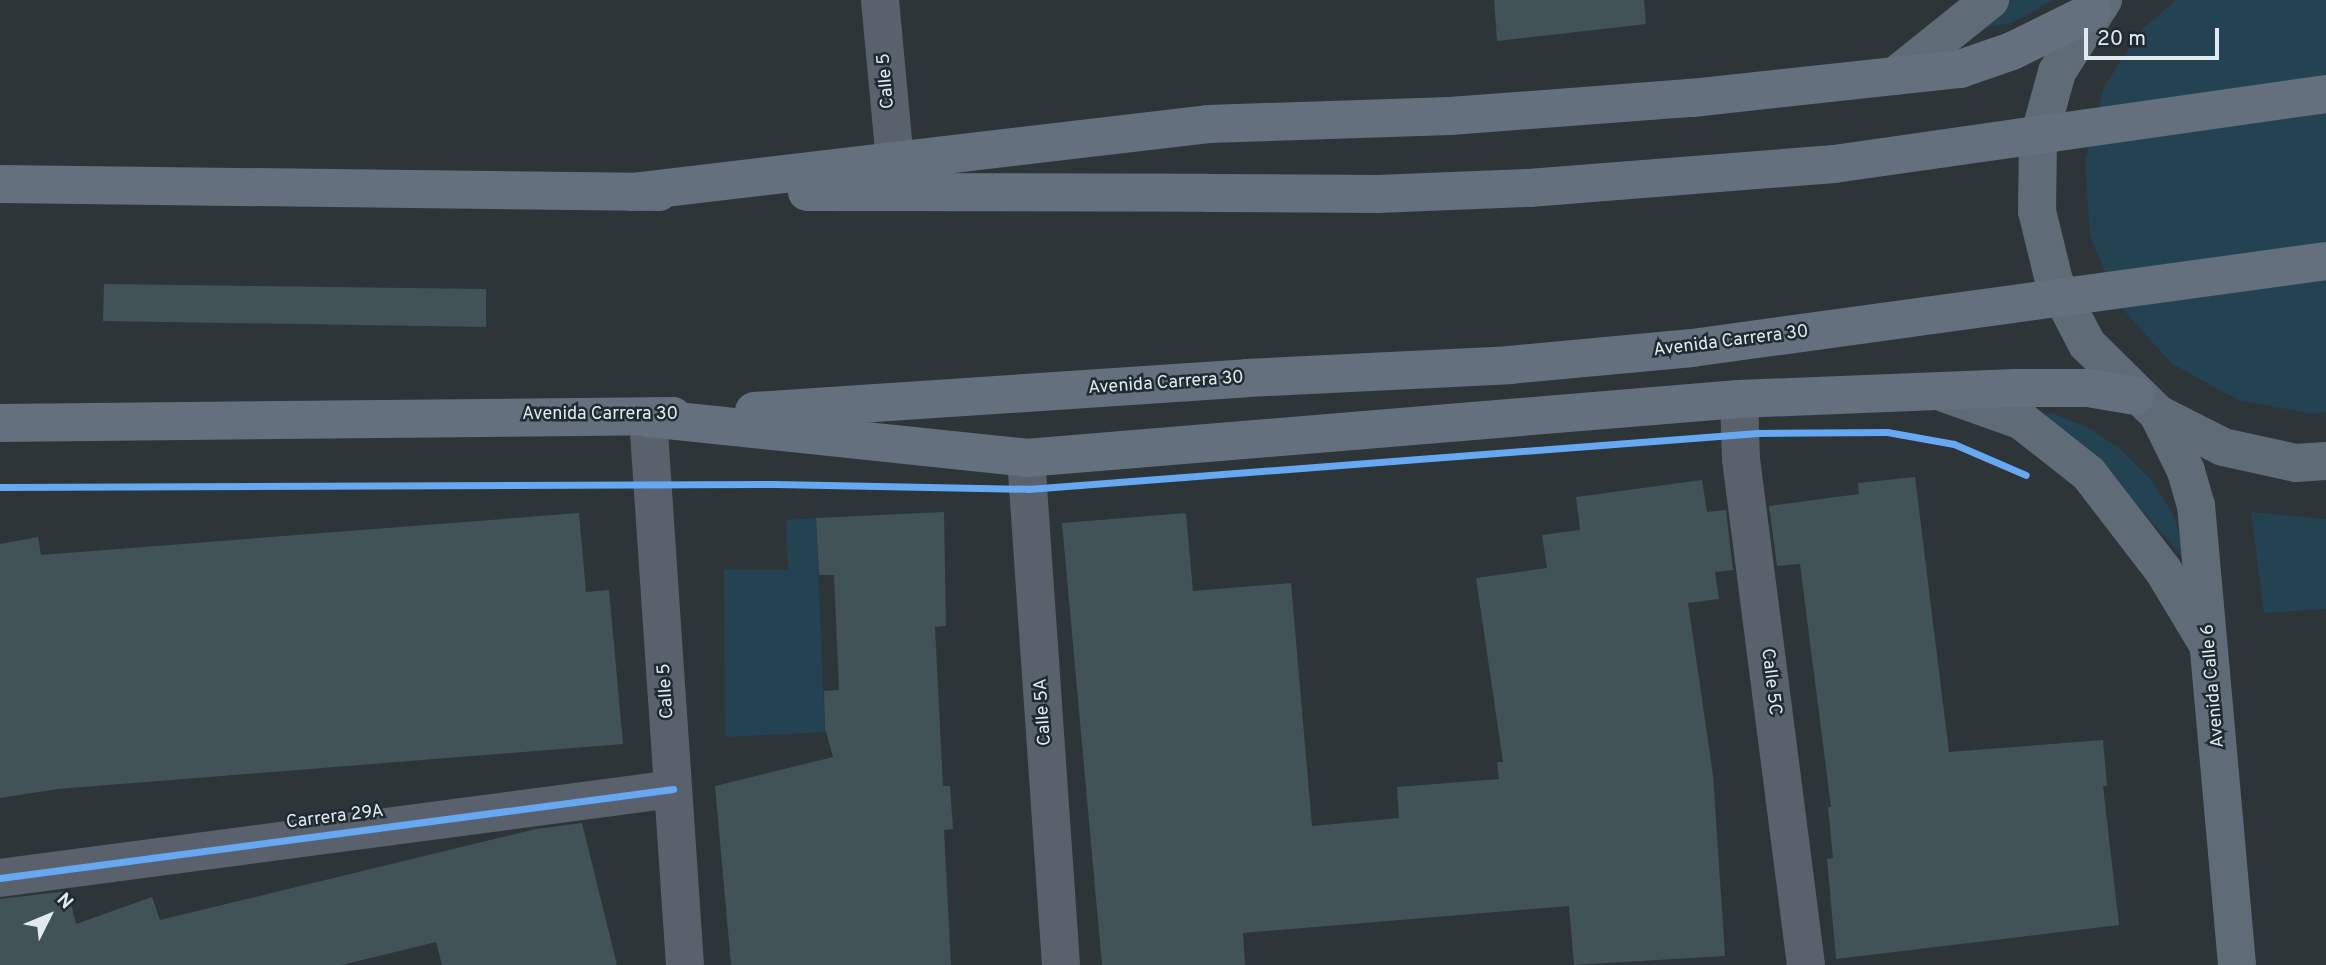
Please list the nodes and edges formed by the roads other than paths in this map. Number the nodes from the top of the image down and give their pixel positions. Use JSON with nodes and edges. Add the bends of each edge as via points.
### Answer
{"nodes":[{"id":1,"x":880,"y":0,"type":"edge"},
{"id":2,"x":1990,"y":0,"type":"edge"},
{"id":3,"x":2098,"y":5,"type":"edge"},
{"id":4,"x":1895,"y":76,"type":"junction"},
{"id":5,"x":2326,"y":94,"type":"edge"},
{"id":6,"x":895,"y":161,"type":"junction"},
{"id":7,"x":0,"y":184,"type":"edge"},
{"id":8,"x":632,"y":192,"type":"junction"},
{"id":9,"x":2326,"y":261,"type":"edge"},
{"id":10,"x":1941,"y":392,"type":"junction"},
{"id":11,"x":1739,"y":400,"type":"junction"},
{"id":12,"x":2146,"y":405,"type":"junction"},
{"id":13,"x":648,"y":418,"type":"junction"},
{"id":14,"x":0,"y":424,"type":"edge"},
{"id":15,"x":1026,"y":458,"type":"junction"},
{"id":16,"x":2326,"y":461,"type":"edge"},
{"id":17,"x":2211,"y":650,"type":"junction"},
{"id":18,"x":673,"y":789,"type":"junction"},
{"id":19,"x":0,"y":878,"type":"edge"},
{"id":20,"x":685,"y":965,"type":"edge"},
{"id":21,"x":1061,"y":965,"type":"edge"},
{"id":22,"x":1806,"y":965,"type":"edge"},
{"id":23,"x":2237,"y":965,"type":"edge"}],
"edges":[{"from":1,"to":6,"type":"street","name":"Calle 5"},
{"from":2,"to":4,"type":"main road"},
{"from":3,"to":4,"type":"highway","via":[[2024,46],[1960,69]]},
{"from":3,"to":12,"type":"main road","via":[[2057,72],[2038,141],[2037,211],[2054,281],[2087,344]]},
{"from":4,"to":6,"type":"highway","via":[[1743,94],[1463,115],[1208,124]]},
{"from":5,"to":8,"type":"highway","bridge":true,"via":[[1834,164],[1529,188],[1377,194]]},
{"from":6,"to":8,"type":"highway"},
{"from":7,"to":8,"type":"highway"},
{"from":9,"to":13,"type":"highway","name":"Avenida Carrera 30","bridge":true,"via":[[1692,348],[1510,365]]},
{"from":10,"to":11,"type":"highway"},
{"from":10,"to":12,"type":"highway","via":[[2088,388]]},
{"from":10,"to":17,"type":"main road","via":[[2022,421],[2089,474],[2163,570]]},
{"from":11,"to":15,"type":"highway"},
{"from":11,"to":22,"type":"street","name":"Calle 5C","via":[[1741,459]]},
{"from":12,"to":16,"type":"main road","via":[[2223,447],[2296,463]]},
{"from":12,"to":17,"type":"main road","name":"Avenida Calle 6","via":[[2196,505]]},
{"from":13,"to":14,"type":"highway","name":"Avenida Carrera 30","via":[[555,415]]},
{"from":13,"to":15,"type":"highway"},
{"from":13,"to":18,"type":"street","name":"Calle 5"},
{"from":15,"to":21,"type":"street","name":"Calle 5A"},
{"from":17,"to":23,"type":"main road","name":"Avenida Calle 6"},
{"from":18,"to":19,"type":"street","name":"Carrera 29A"},
{"from":18,"to":20,"type":"street","name":"Calle 5"}]}
